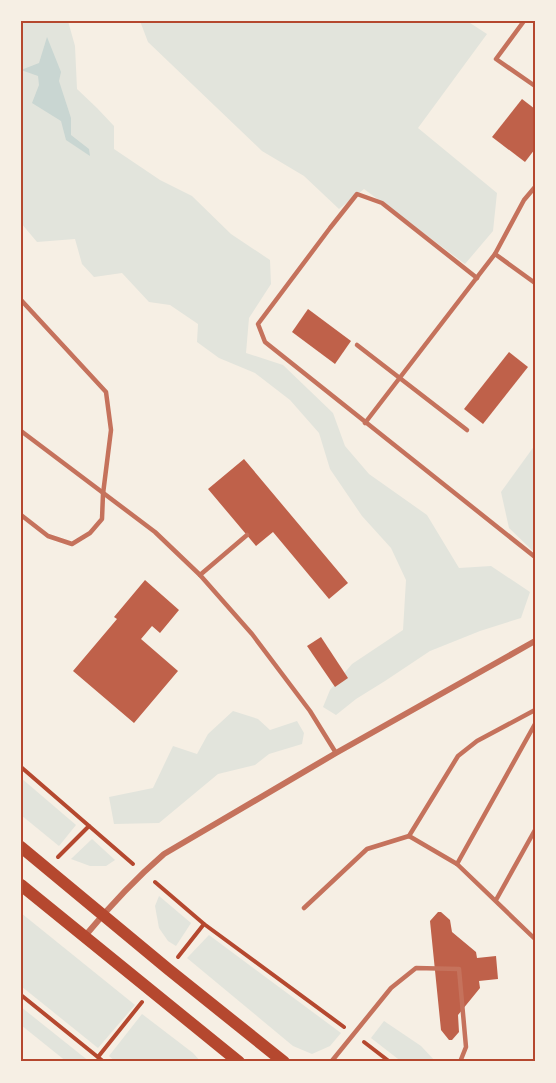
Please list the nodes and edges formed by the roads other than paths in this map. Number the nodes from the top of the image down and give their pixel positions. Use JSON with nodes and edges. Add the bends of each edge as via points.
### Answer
{"nodes":[{"id":1,"x":524,"y":21,"type":"edge"},
{"id":2,"x":535,"y":86,"type":"edge"},
{"id":3,"x":535,"y":186,"type":"edge"},
{"id":4,"x":495,"y":254,"type":"junction"},
{"id":5,"x":477,"y":278,"type":"junction"},
{"id":6,"x":535,"y":283,"type":"edge"},
{"id":7,"x":21,"y":300,"type":"edge"},
{"id":8,"x":357,"y":345,"type":"dead end"},
{"id":9,"x":400,"y":379,"type":"junction"},
{"id":10,"x":365,"y":423,"type":"junction"},
{"id":11,"x":21,"y":430,"type":"edge"},
{"id":12,"x":466,"y":430,"type":"dead end"},
{"id":13,"x":103,"y":494,"type":"junction"},
{"id":14,"x":21,"y":515,"type":"edge"},
{"id":15,"x":247,"y":535,"type":"dead end"},
{"id":16,"x":535,"y":557,"type":"edge"},
{"id":17,"x":200,"y":575,"type":"junction"},
{"id":18,"x":535,"y":640,"type":"edge"},
{"id":19,"x":535,"y":710,"type":"edge"},
{"id":20,"x":535,"y":724,"type":"edge"},
{"id":21,"x":336,"y":753,"type":"junction"},
{"id":22,"x":535,"y":830,"type":"edge"},
{"id":23,"x":409,"y":836,"type":"junction"},
{"id":24,"x":21,"y":847,"type":"edge"},
{"id":25,"x":457,"y":864,"type":"junction"},
{"id":26,"x":21,"y":885,"type":"edge"},
{"id":27,"x":495,"y":900,"type":"junction"},
{"id":28,"x":304,"y":908,"type":"dead end"},
{"id":29,"x":102,"y":915,"type":"junction"},
{"id":30,"x":84,"y":937,"type":"junction"},
{"id":31,"x":535,"y":939,"type":"edge"},
{"id":32,"x":239,"y":1062,"type":"edge"},
{"id":33,"x":284,"y":1062,"type":"edge"},
{"id":34,"x":332,"y":1062,"type":"edge"},
{"id":35,"x":460,"y":1062,"type":"edge"}],
"edges":[{"from":1,"to":2,"type":"lane","via":[[496,59]]},
{"from":3,"to":4,"type":"lane"},
{"from":4,"to":5,"type":"lane"},
{"from":4,"to":6,"type":"lane"},
{"from":5,"to":9,"type":"lane"},
{"from":5,"to":10,"type":"lane","via":[[382,203],[357,194],[330,228],[258,324],[265,342]]},
{"from":7,"to":13,"type":"lane","via":[[106,392],[111,430]]},
{"from":8,"to":9,"type":"lane"},
{"from":9,"to":10,"type":"lane"},
{"from":9,"to":12,"type":"lane"},
{"from":10,"to":16,"type":"lane"},
{"from":11,"to":13,"type":"lane"},
{"from":13,"to":14,"type":"lane","via":[[102,519],[90,533],[72,544],[48,536]]},
{"from":13,"to":17,"type":"lane","via":[[155,532]]},
{"from":15,"to":17,"type":"lane"},
{"from":17,"to":21,"type":"lane","via":[[252,634]]},
{"from":18,"to":21,"type":"street"},
{"from":19,"to":23,"type":"lane","via":[[477,741],[458,756]]},
{"from":20,"to":25,"type":"lane"},
{"from":21,"to":29,"type":"street","via":[[164,854]]},
{"from":22,"to":27,"type":"lane"},
{"from":23,"to":25,"type":"lane"},
{"from":23,"to":28,"type":"lane","via":[[367,849]]},
{"from":24,"to":29,"type":"main road"},
{"from":25,"to":27,"type":"lane"},
{"from":26,"to":30,"type":"main road"},
{"from":27,"to":31,"type":"lane"},
{"from":29,"to":30,"type":"street"},
{"from":29,"to":33,"type":"main road"},
{"from":30,"to":32,"type":"main road"},
{"from":34,"to":35,"type":"lane","via":[[391,988],[417,968],[459,969],[466,1047]]}]}
